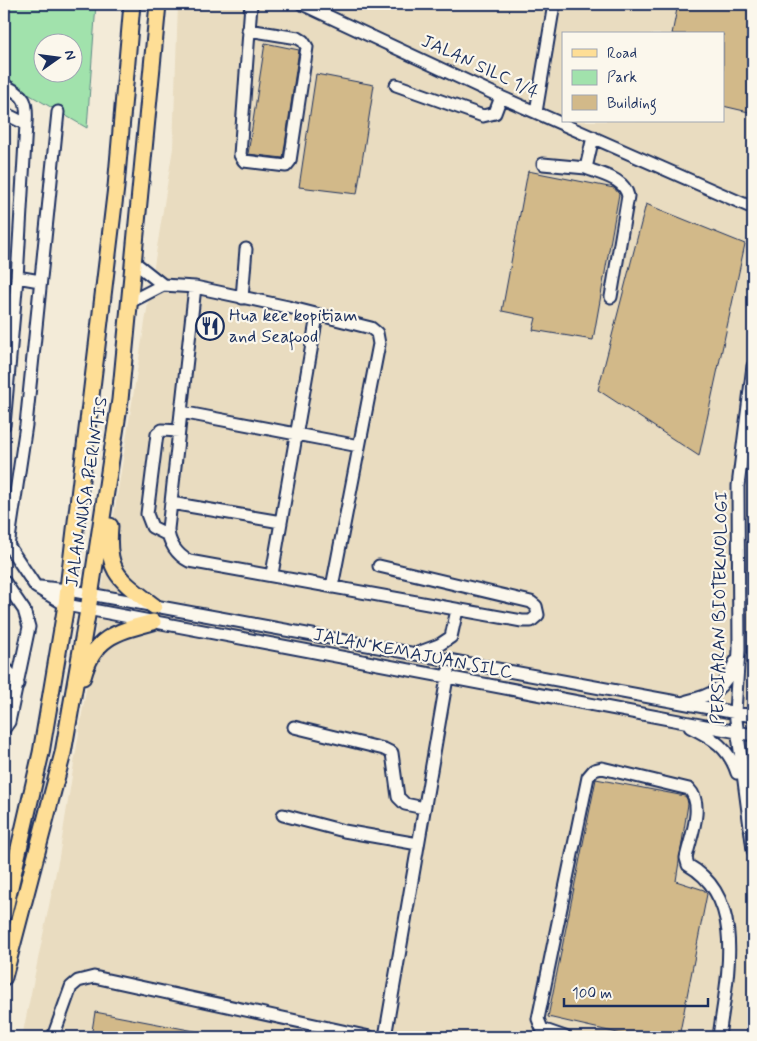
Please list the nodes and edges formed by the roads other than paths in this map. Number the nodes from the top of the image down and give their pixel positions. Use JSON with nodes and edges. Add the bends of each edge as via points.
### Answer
{"nodes":[{"id":1,"x":132,"y":4,"type":"edge"},
{"id":2,"x":158,"y":4,"type":"edge"},
{"id":3,"x":251,"y":4,"type":"edge"},
{"id":4,"x":302,"y":4,"type":"edge"},
{"id":5,"x":554,"y":4,"type":"edge"},
{"id":6,"x":317,"y":7,"type":"edge"},
{"id":7,"x":248,"y":30,"type":"junction"},
{"id":8,"x":4,"y":85,"type":"edge"},
{"id":9,"x":396,"y":85,"type":"dead end"},
{"id":10,"x":501,"y":97,"type":"junction"},
{"id":11,"x":58,"y":112,"type":"dead end"},
{"id":12,"x":536,"y":112,"type":"junction"},
{"id":13,"x":4,"y":114,"type":"edge"},
{"id":14,"x":26,"y":124,"type":"junction"},
{"id":15,"x":593,"y":137,"type":"junction"},
{"id":16,"x":543,"y":164,"type":"dead end"},
{"id":17,"x":586,"y":168,"type":"junction"},
{"id":18,"x":753,"y":208,"type":"edge"},
{"id":19,"x":246,"y":249,"type":"dead end"},
{"id":20,"x":134,"y":262,"type":"junction"},
{"id":21,"x":17,"y":277,"type":"junction"},
{"id":22,"x":40,"y":281,"type":"junction"},
{"id":23,"x":163,"y":285,"type":"junction"},
{"id":24,"x":195,"y":287,"type":"junction"},
{"id":25,"x":611,"y":297,"type":"dead end"},
{"id":26,"x":242,"y":298,"type":"junction"},
{"id":27,"x":130,"y":302,"type":"junction"},
{"id":28,"x":317,"y":316,"type":"junction"},
{"id":29,"x":753,"y":366,"type":"edge"},
{"id":30,"x":120,"y":400,"type":"junction"},
{"id":31,"x":181,"y":412,"type":"junction"},
{"id":32,"x":4,"y":421,"type":"edge"},
{"id":33,"x":179,"y":431,"type":"junction"},
{"id":34,"x":296,"y":435,"type":"junction"},
{"id":35,"x":359,"y":446,"type":"junction"},
{"id":36,"x":170,"y":503,"type":"junction"},
{"id":37,"x":281,"y":522,"type":"junction"},
{"id":38,"x":168,"y":535,"type":"junction"},
{"id":39,"x":6,"y":542,"type":"edge"},
{"id":40,"x":379,"y":566,"type":"dead end"},
{"id":41,"x":272,"y":574,"type":"junction"},
{"id":42,"x":4,"y":581,"type":"edge"},
{"id":43,"x":332,"y":587,"type":"junction"},
{"id":44,"x":90,"y":595,"type":"junction"},
{"id":45,"x":67,"y":598,"type":"junction"},
{"id":46,"x":154,"y":606,"type":"junction"},
{"id":47,"x":88,"y":610,"type":"junction"},
{"id":48,"x":457,"y":610,"type":"junction"},
{"id":49,"x":217,"y":618,"type":"junction"},
{"id":50,"x":152,"y":622,"type":"junction"},
{"id":51,"x":260,"y":626,"type":"junction"},
{"id":52,"x":214,"y":635,"type":"junction"},
{"id":53,"x":257,"y":642,"type":"junction"},
{"id":54,"x":739,"y":650,"type":"junction"},
{"id":55,"x":414,"y":654,"type":"junction"},
{"id":56,"x":449,"y":660,"type":"junction"},
{"id":57,"x":4,"y":666,"type":"edge"},
{"id":58,"x":448,"y":678,"type":"junction"},
{"id":59,"x":18,"y":684,"type":"junction"},
{"id":60,"x":680,"y":702,"type":"junction"},
{"id":61,"x":735,"y":712,"type":"junction"},
{"id":62,"x":753,"y":716,"type":"edge"},
{"id":63,"x":680,"y":721,"type":"junction"},
{"id":64,"x":294,"y":727,"type":"dead end"},
{"id":65,"x":4,"y":729,"type":"edge"},
{"id":66,"x":736,"y":732,"type":"junction"},
{"id":67,"x":753,"y":735,"type":"edge"},
{"id":68,"x":62,"y":754,"type":"junction"},
{"id":69,"x":746,"y":801,"type":"junction"},
{"id":70,"x":424,"y":808,"type":"junction"},
{"id":71,"x":283,"y":816,"type":"dead end"},
{"id":72,"x":418,"y":844,"type":"junction"},
{"id":73,"x":753,"y":850,"type":"edge"},
{"id":74,"x":4,"y":913,"type":"edge"},
{"id":75,"x":4,"y":977,"type":"edge"},
{"id":76,"x":53,"y":1037,"type":"edge"},
{"id":77,"x":370,"y":1037,"type":"edge"},
{"id":78,"x":384,"y":1037,"type":"edge"},
{"id":79,"x":563,"y":1037,"type":"edge"},
{"id":80,"x":719,"y":1037,"type":"edge"}],
"edges":[{"from":1,"to":45,"type":"main road","name":"JALAN NUSA PERINTIS","via":[[116,187]]},
{"from":2,"to":20,"type":"main road","name":"JALAN NUSA PERINTIS"},
{"from":3,"to":7,"type":"street"},
{"from":4,"to":6,"type":"street","name":"JALAN SILC 1/4"},
{"from":5,"to":12,"type":"street"},
{"from":6,"to":10,"type":"street","name":"JALAN SILC 1/4"},
{"from":7,"to":7,"type":"street","via":[[240,155],[244,161],[286,166],[290,161],[307,47],[298,38]]},
{"from":8,"to":14,"type":"street","via":[[26,100]]},
{"from":9,"to":10,"type":"street","via":[[483,116],[495,114]]},
{"from":10,"to":12,"type":"street","name":"JALAN SILC 1/4"},
{"from":11,"to":22,"type":"street"},
{"from":12,"to":15,"type":"street","name":"JALAN SILC 1/4"},
{"from":13,"to":14,"type":"street"},
{"from":14,"to":21,"type":"street"},
{"from":15,"to":17,"type":"street"},
{"from":15,"to":18,"type":"street","name":"JALAN SILC 1/4"},
{"from":16,"to":17,"type":"street"},
{"from":17,"to":25,"type":"street","via":[[620,182],[628,196]]},
{"from":19,"to":26,"type":"street"},
{"from":20,"to":23,"type":"street"},
{"from":20,"to":27,"type":"main road","name":"JALAN NUSA PERINTIS"},
{"from":21,"to":22,"type":"street"},
{"from":21,"to":32,"type":"street"},
{"from":22,"to":39,"type":"street","via":[[26,425]]},
{"from":23,"to":24,"type":"street"},
{"from":23,"to":27,"type":"street"},
{"from":24,"to":26,"type":"street"},
{"from":24,"to":31,"type":"street"},
{"from":26,"to":28,"type":"street"},
{"from":27,"to":30,"type":"main road","name":"JALAN NUSA PERINTIS"},
{"from":28,"to":34,"type":"street"},
{"from":28,"to":35,"type":"street","via":[[371,328],[376,333],[379,344]]},
{"from":29,"to":54,"type":"street","name":"PERSIARAN BIOTEKNOLOGI","via":[[738,486]]},
{"from":30,"to":44,"type":"main road","name":"JALAN NUSA PERINTIS"},
{"from":30,"to":46,"type":"main road","via":[[108,550],[120,579]]},
{"from":31,"to":33,"type":"street"},
{"from":31,"to":34,"type":"street"},
{"from":33,"to":36,"type":"street"},
{"from":33,"to":38,"type":"street","via":[[162,430],[157,434],[147,514],[152,527]]},
{"from":34,"to":35,"type":"street"},
{"from":34,"to":37,"type":"street"},
{"from":35,"to":43,"type":"street"},
{"from":36,"to":37,"type":"street"},
{"from":36,"to":38,"type":"street"},
{"from":37,"to":41,"type":"street"},
{"from":38,"to":41,"type":"street","via":[[178,552],[189,561]]},
{"from":39,"to":45,"type":"street","name":"JALAN NUSA PERINTIS","via":[[36,587]]},
{"from":40,"to":48,"type":"street","via":[[531,602],[536,606],[538,615],[531,621],[522,621]]},
{"from":41,"to":43,"type":"street"},
{"from":42,"to":59,"type":"street","via":[[24,610],[29,627]]},
{"from":43,"to":48,"type":"street"},
{"from":44,"to":45,"type":"street","name":"JALAN KEMAJUAN SILC"},
{"from":44,"to":46,"type":"street","name":"JALAN KEMAJUAN SILC"},
{"from":44,"to":47,"type":"main road","name":"JALAN NUSA PERINTIS"},
{"from":45,"to":47,"type":"street","name":"JALAN KEMAJUAN SILC"},
{"from":45,"to":74,"type":"main road","name":"JALAN NUSA PERINTIS","via":[[41,752]]},
{"from":46,"to":49,"type":"street","name":"JALAN KEMAJUAN SILC"},
{"from":47,"to":50,"type":"street","name":"JALAN KEMAJUAN SILC"},
{"from":47,"to":68,"type":"main road","name":"JALAN NUSA PERINTIS"},
{"from":48,"to":55,"type":"street","via":[[451,637]]},
{"from":49,"to":51,"type":"street","name":"JALAN KEMAJUAN SILC"},
{"from":49,"to":52,"type":"street"},
{"from":50,"to":52,"type":"street","name":"JALAN KEMAJUAN SILC"},
{"from":50,"to":68,"type":"main road","via":[[120,631],[95,648],[85,670]]},
{"from":51,"to":53,"type":"street"},
{"from":51,"to":55,"type":"street","name":"JALAN KEMAJUAN SILC"},
{"from":52,"to":53,"type":"street","name":"JALAN KEMAJUAN SILC"},
{"from":53,"to":58,"type":"street","name":"JALAN KEMAJUAN SILC"},
{"from":54,"to":60,"type":"street","via":[[727,681],[706,697]]},
{"from":54,"to":61,"type":"street","name":"PERSIARAN BIOTEKNOLOGI"},
{"from":55,"to":56,"type":"street","name":"JALAN KEMAJUAN SILC"},
{"from":56,"to":58,"type":"street"},
{"from":56,"to":60,"type":"street","name":"JALAN KEMAJUAN SILC"},
{"from":57,"to":59,"type":"street"},
{"from":58,"to":63,"type":"street","name":"JALAN KEMAJUAN SILC"},
{"from":58,"to":70,"type":"street"},
{"from":59,"to":65,"type":"street","via":[[9,722]]},
{"from":60,"to":61,"type":"street","name":"JALAN KEMAJUAN SILC"},
{"from":61,"to":62,"type":"street","name":"JALAN KEMAJUAN SILC"},
{"from":61,"to":66,"type":"street","name":"PERSIARAN BIOTEKNOLOGI"},
{"from":63,"to":66,"type":"street","name":"JALAN KEMAJUAN SILC"},
{"from":63,"to":69,"type":"street","via":[[716,740],[732,759]]},
{"from":64,"to":70,"type":"street","via":[[392,753],[398,798],[405,804]]},
{"from":66,"to":67,"type":"street","name":"JALAN KEMAJUAN SILC"},
{"from":66,"to":69,"type":"street","name":"PERSIARAN BIOTEKNOLOGI"},
{"from":68,"to":75,"type":"main road","name":"JALAN NUSA PERINTIS"},
{"from":69,"to":73,"type":"street","name":"PERSIARAN BIOTEKNOLOGI"},
{"from":70,"to":72,"type":"street"},
{"from":71,"to":72,"type":"street","via":[[390,841]]},
{"from":72,"to":78,"type":"street"},
{"from":76,"to":77,"type":"street","via":[[71,987],[78,981],[94,977]]},
{"from":79,"to":80,"type":"street","via":[[542,1029],[538,1019],[588,777],[594,770],[602,768],[689,789],[695,795],[697,804],[686,858],[688,865],[703,873],[718,892],[727,925],[729,952]]}]}
